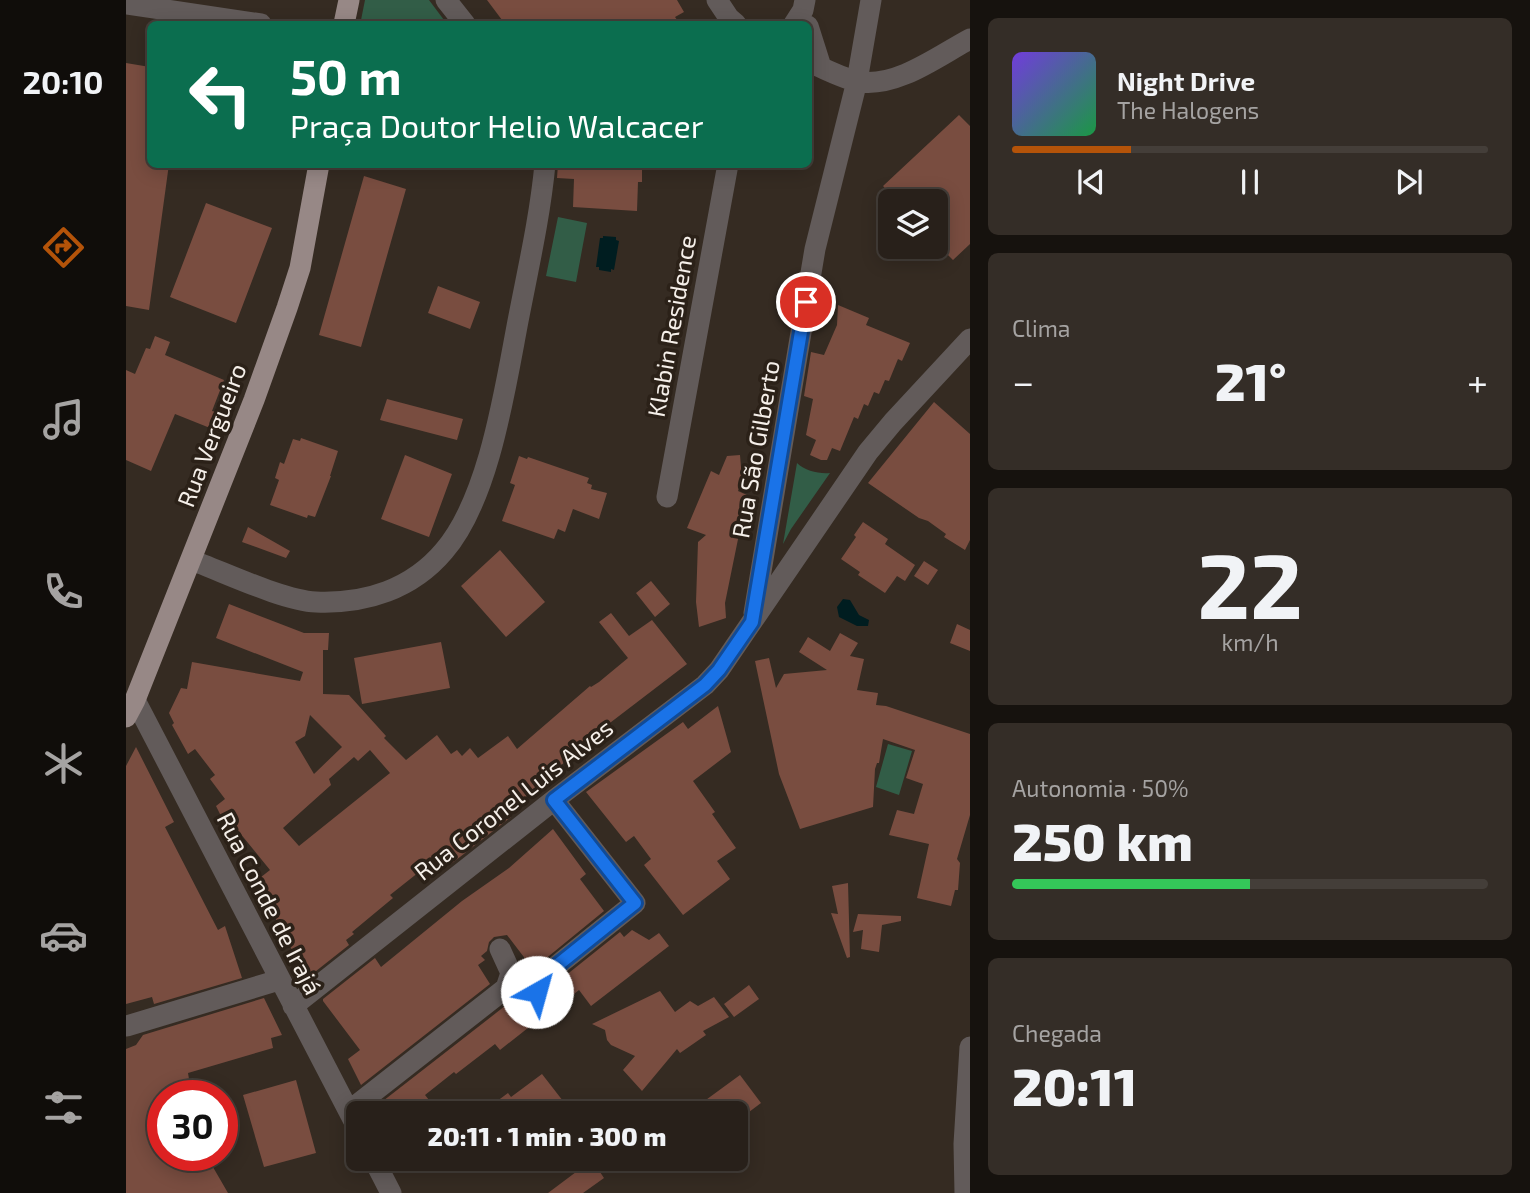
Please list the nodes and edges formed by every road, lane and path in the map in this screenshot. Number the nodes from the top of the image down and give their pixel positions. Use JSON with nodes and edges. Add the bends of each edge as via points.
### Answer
{"nodes":[{"id":1,"x":349,"y":0,"type":"edge"},
{"id":2,"x":446,"y":0,"type":"edge"},
{"id":3,"x":717,"y":0,"type":"edge"},
{"id":4,"x":872,"y":0,"type":"edge"},
{"id":5,"x":126,"y":4,"type":"edge"},
{"id":6,"x":241,"y":21,"type":"edge"},
{"id":7,"x":345,"y":21,"type":"edge"},
{"id":8,"x":463,"y":21,"type":"edge"},
{"id":9,"x":732,"y":21,"type":"edge"},
{"id":10,"x":970,"y":39,"type":"edge"},
{"id":11,"x":815,"y":64,"type":"edge"},
{"id":12,"x":857,"y":81,"type":"junction"},
{"id":13,"x":318,"y":168,"type":"edge"},
{"id":14,"x":544,"y":168,"type":"edge"},
{"id":15,"x":727,"y":168,"type":"edge"},
{"id":16,"x":970,"y":339,"type":"edge"},
{"id":17,"x":667,"y":497,"type":"dead end"},
{"id":18,"x":191,"y":560,"type":"junction"},
{"id":19,"x":752,"y":622,"type":"junction"},
{"id":20,"x":131,"y":708,"type":"edge"},
{"id":21,"x":554,"y":800,"type":"junction"},
{"id":22,"x":500,"y":949,"type":"dead end"},
{"id":23,"x":279,"y":980,"type":"junction"},
{"id":24,"x":293,"y":1006,"type":"junction"},
{"id":25,"x":545,"y":1011,"type":"dead end"},
{"id":26,"x":127,"y":1026,"type":"edge"},
{"id":27,"x":970,"y":1048,"type":"edge"},
{"id":28,"x":362,"y":1101,"type":"edge"},
{"id":29,"x":346,"y":1105,"type":"edge"},
{"id":30,"x":380,"y":1171,"type":"edge"},
{"id":31,"x":391,"y":1193,"type":"edge"},
{"id":32,"x":965,"y":1193,"type":"edge"}],
"edges":[{"from":1,"to":7,"type":"main road"},
{"from":2,"to":8,"type":"street"},
{"from":3,"to":9,"type":"street"},
{"from":4,"to":12,"type":"street","name":"Rua São Gilberto"},
{"from":5,"to":6,"type":"street"},
{"from":10,"to":12,"type":"street","via":[[900,76],[874,83]]},
{"from":11,"to":12,"type":"street"},
{"from":12,"to":19,"type":"street","name":"Rua São Gilberto","via":[[815,249]]},
{"from":13,"to":18,"type":"main road","name":"Rua Vergueiro","via":[[300,268]]},
{"from":14,"to":18,"type":"street","via":[[498,418],[475,496],[445,551],[395,589],[362,599],[328,602],[296,599]]},
{"from":15,"to":17,"type":"street","name":"Klabin Residence"},
{"from":16,"to":19,"type":"street","name":"Rua Coronel Luis Alves","via":[[869,452]]},
{"from":18,"to":20,"type":"main road","name":"Rua Vergueiro"},
{"from":19,"to":21,"type":"street","name":"Rua Coronel Luis Alves","via":[[705,685]]},
{"from":20,"to":23,"type":"street","name":"Rua Conde de Irajá"},
{"from":21,"to":24,"type":"street","name":"Rua Coronel Luis Alves"},
{"from":21,"to":25,"type":"street","via":[[635,903],[544,976],[537,992]]},
{"from":22,"to":28,"type":"street","via":[[510,973],[506,988]]},
{"from":23,"to":24,"type":"street","name":"Rua Conde de Irajá"},
{"from":23,"to":26,"type":"street"},
{"from":24,"to":29,"type":"street","name":"Rua Conde de Irajá"},
{"from":27,"to":32,"type":"street"},
{"from":30,"to":31,"type":"street"}]}
